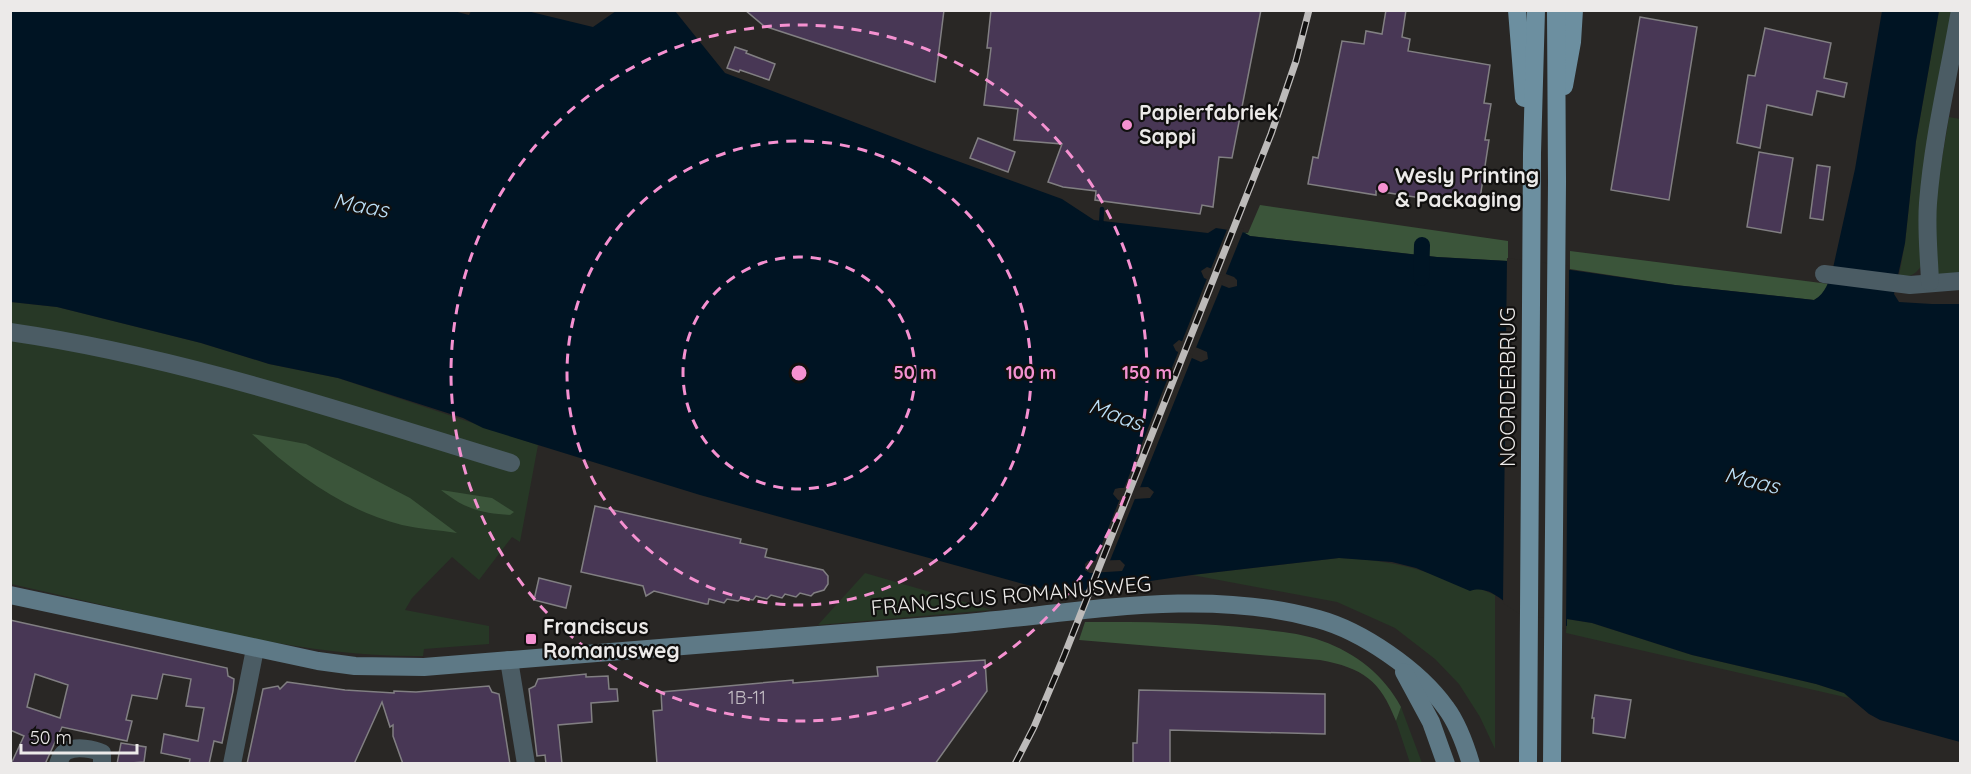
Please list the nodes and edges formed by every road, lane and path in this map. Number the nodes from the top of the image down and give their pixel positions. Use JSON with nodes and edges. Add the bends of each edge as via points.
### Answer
{"nodes":[{"id":1,"x":1517,"y":10,"type":"edge"},
{"id":2,"x":1536,"y":10,"type":"edge"},
{"id":3,"x":1556,"y":10,"type":"edge"},
{"id":4,"x":1574,"y":10,"type":"edge"},
{"id":5,"x":1960,"y":10,"type":"edge"},
{"id":6,"x":1557,"y":117,"type":"junction"},
{"id":7,"x":1532,"y":153,"type":"junction"},
{"id":8,"x":1824,"y":274,"type":"dead end"},
{"id":9,"x":1930,"y":282,"type":"junction"},
{"id":10,"x":1960,"y":282,"type":"edge"},
{"id":11,"x":10,"y":332,"type":"edge"},
{"id":12,"x":511,"y":463,"type":"dead end"},
{"id":13,"x":10,"y":596,"type":"edge"},
{"id":14,"x":255,"y":649,"type":"junction"},
{"id":15,"x":509,"y":660,"type":"junction"},
{"id":16,"x":1399,"y":663,"type":"junction"},
{"id":17,"x":58,"y":764,"type":"edge"},
{"id":18,"x":102,"y":764,"type":"edge"},
{"id":19,"x":232,"y":764,"type":"edge"},
{"id":20,"x":526,"y":764,"type":"edge"},
{"id":21,"x":1446,"y":764,"type":"edge"},
{"id":22,"x":1471,"y":764,"type":"edge"},
{"id":23,"x":1528,"y":764,"type":"edge"},
{"id":24,"x":1552,"y":764,"type":"edge"}],
"edges":[{"from":1,"to":7,"type":"main road","via":[[1523,97]]},
{"from":2,"to":7,"type":"main road","name":"NOORDERBRUG"},
{"from":3,"to":6,"type":"main road"},
{"from":4,"to":6,"type":"main road","via":[[1569,63]]},
{"from":5,"to":9,"type":"street","via":[[1930,189]]},
{"from":6,"to":24,"type":"main road"},
{"from":7,"to":23,"type":"main road","name":"NOORDERBRUG"},
{"from":8,"to":9,"type":"street","via":[[1902,284]]},
{"from":9,"to":10,"type":"street"},
{"from":11,"to":12,"type":"street","via":[[241,381]]},
{"from":13,"to":14,"type":"street","name":"FRANCISCUS ROMANUSWEG"},
{"from":14,"to":15,"type":"street","name":"FRANCISCUS ROMANUSWEG","via":[[339,664],[383,667]]},
{"from":14,"to":19,"type":"street"},
{"from":15,"to":16,"type":"street","name":"FRANCISCUS ROMANUSWEG","via":[[1165,604],[1243,607],[1320,620],[1350,631]]},
{"from":15,"to":20,"type":"street"},
{"from":16,"to":21,"type":"street","name":"FRANCISCUS ROMANUSWEG","via":[[1431,722]]},
{"from":16,"to":22,"type":"street","name":"FRANCISCUS ROMANUSWEG","via":[[1446,708]]},
{"from":17,"to":18,"type":"street","via":[[69,750],[95,749],[102,753]]}]}
